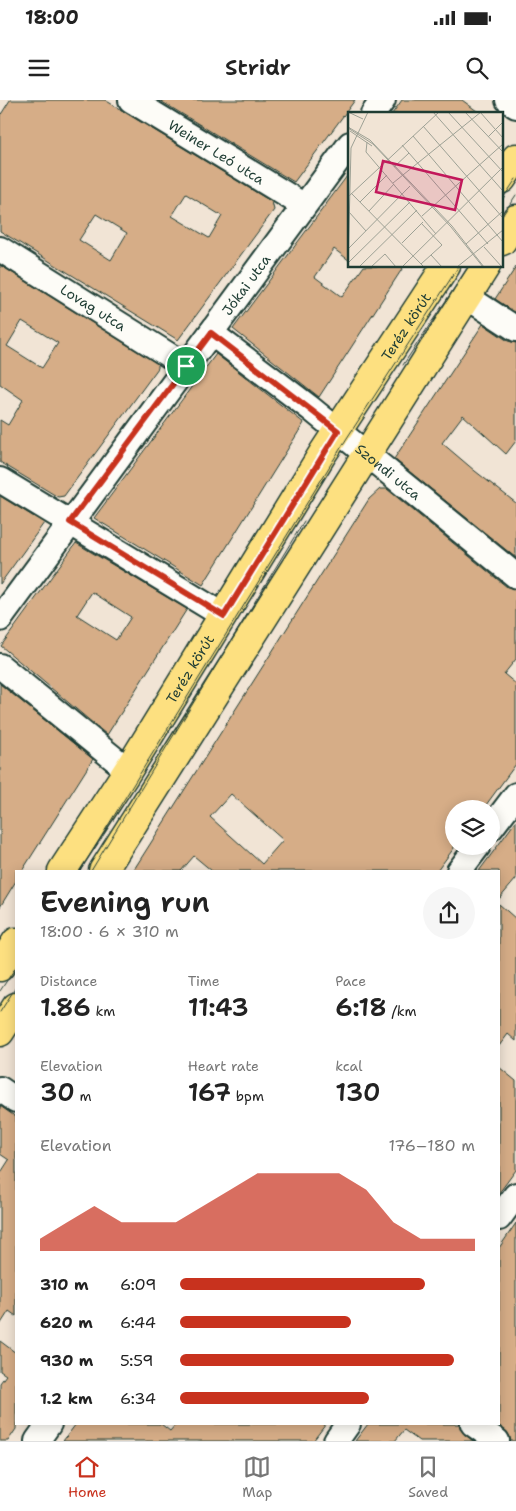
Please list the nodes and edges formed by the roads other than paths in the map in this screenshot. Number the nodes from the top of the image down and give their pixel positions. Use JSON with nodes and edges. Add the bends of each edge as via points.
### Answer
{"nodes":[{"id":1,"x":131,"y":100,"type":"edge"},
{"id":2,"x":383,"y":100,"type":"edge"},
{"id":3,"x":508,"y":100,"type":"edge"},
{"id":4,"x":516,"y":106,"type":"edge"},
{"id":5,"x":374,"y":112,"type":"edge"},
{"id":6,"x":348,"y":147,"type":"edge"},
{"id":7,"x":516,"y":158,"type":"edge"},
{"id":8,"x":504,"y":176,"type":"edge"},
{"id":9,"x":303,"y":205,"type":"junction"},
{"id":10,"x":516,"y":219,"type":"edge"},
{"id":11,"x":504,"y":238,"type":"edge"},
{"id":12,"x":0,"y":249,"type":"edge"},
{"id":13,"x":445,"y":268,"type":"edge"},
{"id":14,"x":485,"y":268,"type":"edge"},
{"id":15,"x":467,"y":297,"type":"junction"},
{"id":16,"x":516,"y":329,"type":"edge"},
{"id":17,"x":211,"y":333,"type":"junction"},
{"id":18,"x":186,"y":366,"type":"junction"},
{"id":19,"x":338,"y":431,"type":"junction"},
{"id":20,"x":367,"y":455,"type":"junction"},
{"id":21,"x":0,"y":480,"type":"edge"},
{"id":22,"x":70,"y":522,"type":"junction"},
{"id":23,"x":516,"y":576,"type":"edge"},
{"id":24,"x":224,"y":616,"type":"junction"},
{"id":25,"x":0,"y":619,"type":"edge"},
{"id":26,"x":0,"y":666,"type":"edge"},
{"id":27,"x":128,"y":770,"type":"junction"},
{"id":28,"x":516,"y":795,"type":"edge"},
{"id":29,"x":500,"y":816,"type":"edge"},
{"id":30,"x":471,"y":855,"type":"edge"},
{"id":31,"x":63,"y":870,"type":"edge"},
{"id":32,"x":104,"y":870,"type":"edge"},
{"id":33,"x":460,"y":870,"type":"edge"},
{"id":34,"x":15,"y":944,"type":"edge"},
{"id":35,"x":0,"y":967,"type":"edge"},
{"id":36,"x":15,"y":1009,"type":"edge"},
{"id":37,"x":0,"y":1032,"type":"edge"},
{"id":38,"x":0,"y":1089,"type":"edge"},
{"id":39,"x":15,"y":1099,"type":"edge"},
{"id":40,"x":516,"y":1195,"type":"edge"},
{"id":41,"x":500,"y":1217,"type":"edge"},
{"id":42,"x":48,"y":1425,"type":"edge"},
{"id":43,"x":347,"y":1425,"type":"edge"},
{"id":44,"x":474,"y":1425,"type":"edge"},
{"id":45,"x":37,"y":1441,"type":"edge"},
{"id":46,"x":336,"y":1441,"type":"edge"},
{"id":47,"x":497,"y":1441,"type":"edge"}],
"edges":[{"from":1,"to":9,"type":"street","name":"Weiner Leó utca"},
{"from":2,"to":5,"type":"street"},
{"from":3,"to":4,"type":"street"},
{"from":6,"to":9,"type":"street","name":"Jókai utca"},
{"from":7,"to":8,"type":"main road"},
{"from":9,"to":17,"type":"street","name":"Jókai utca"},
{"from":10,"to":11,"type":"main road"},
{"from":12,"to":18,"type":"street","name":"Lovag utca"},
{"from":13,"to":19,"type":"main road","name":"Teréz körút"},
{"from":14,"to":15,"type":"main road"},
{"from":15,"to":16,"type":"street"},
{"from":15,"to":20,"type":"main road"},
{"from":17,"to":18,"type":"street","name":"Jókai utca"},
{"from":17,"to":19,"type":"street","name":"Szondi utca"},
{"from":18,"to":22,"type":"street","name":"Jókai utca"},
{"from":19,"to":20,"type":"street","name":"Szondi utca"},
{"from":19,"to":24,"type":"main road","name":"Teréz körút"},
{"from":20,"to":23,"type":"street","name":"Szondi utca"},
{"from":20,"to":32,"type":"main road","via":[[292,578]]},
{"from":21,"to":22,"type":"street"},
{"from":22,"to":24,"type":"street"},
{"from":22,"to":25,"type":"street","name":"Jókai utca"},
{"from":24,"to":27,"type":"main road","name":"Teréz körút"},
{"from":26,"to":27,"type":"street"},
{"from":27,"to":31,"type":"main road","name":"Teréz körút"},
{"from":28,"to":29,"type":"street"},
{"from":30,"to":33,"type":"street"},
{"from":34,"to":35,"type":"main road"},
{"from":36,"to":37,"type":"main road"},
{"from":38,"to":39,"type":"street"},
{"from":40,"to":41,"type":"street"},
{"from":42,"to":45,"type":"street"},
{"from":43,"to":46,"type":"street"},
{"from":44,"to":47,"type":"street"}]}
